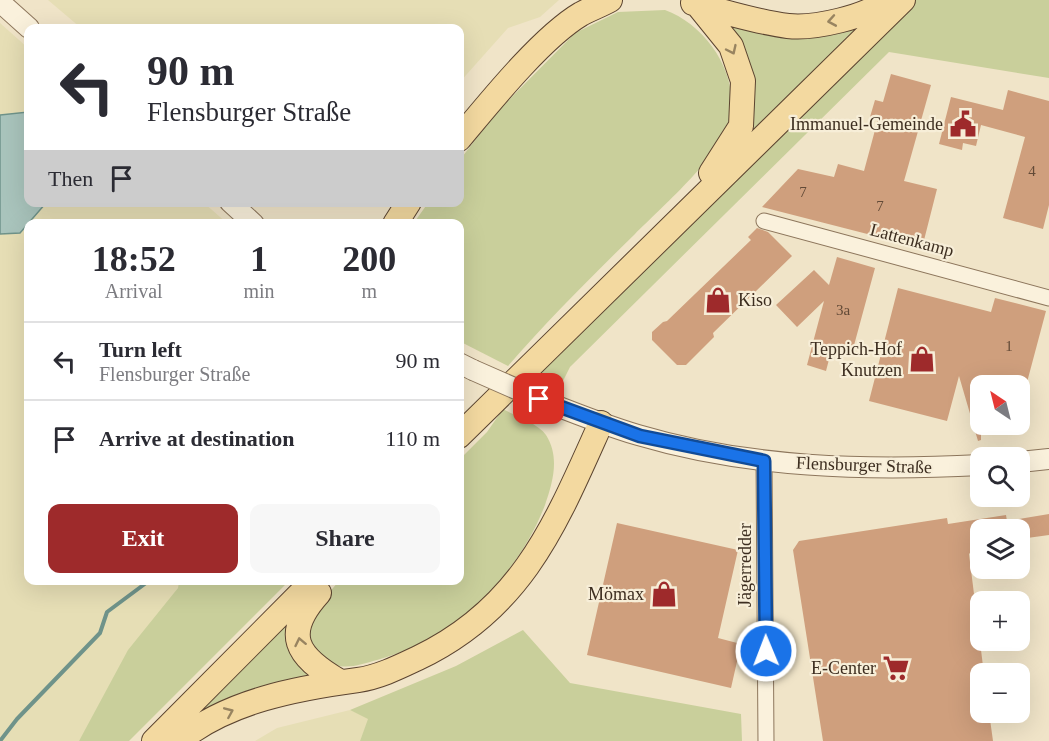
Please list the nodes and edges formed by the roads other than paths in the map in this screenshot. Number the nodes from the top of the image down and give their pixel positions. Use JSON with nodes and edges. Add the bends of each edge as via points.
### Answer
{"nodes":[{"id":1,"x":610,"y":0,"type":"edge"},
{"id":2,"x":886,"y":0,"type":"edge"},
{"id":3,"x":903,"y":0,"type":"edge"},
{"id":4,"x":0,"y":2,"type":"edge"},
{"id":5,"x":691,"y":2,"type":"edge"},
{"id":6,"x":25,"y":24,"type":"edge"},
{"id":7,"x":464,"y":133,"type":"edge"},
{"id":8,"x":235,"y":207,"type":"edge"},
{"id":9,"x":249,"y":219,"type":"edge"},
{"id":10,"x":764,"y":221,"type":"dead end"},
{"id":11,"x":654,"y":243,"type":"junction"},
{"id":12,"x":1049,"y":298,"type":"edge"},
{"id":13,"x":466,"y":366,"type":"edge"},
{"id":14,"x":601,"y":423,"type":"junction"},
{"id":15,"x":464,"y":431,"type":"edge"},
{"id":16,"x":1049,"y":459,"type":"edge"},
{"id":17,"x":764,"y":461,"type":"junction"},
{"id":18,"x":1030,"y":461,"type":"edge"},
{"id":19,"x":970,"y":465,"type":"edge"},
{"id":20,"x":309,"y":585,"type":"edge"},
{"id":21,"x":325,"y":585,"type":"edge"},
{"id":22,"x":339,"y":681,"type":"junction"},
{"id":23,"x":154,"y":741,"type":"edge"},
{"id":24,"x":179,"y":741,"type":"edge"},
{"id":25,"x":766,"y":741,"type":"edge"}],
"edges":[{"from":1,"to":7,"type":"main road","via":[[580,15],[547,43]]},
{"from":2,"to":5,"type":"main road","one_way":true,"via":[[878,8],[837,21],[790,26]]},
{"from":3,"to":11,"type":"main road"},
{"from":4,"to":6,"type":"street"},
{"from":5,"to":11,"type":"main road","one_way":true,"via":[[731,46],[743,81],[741,126],[718,165],[661,225]]},
{"from":8,"to":9,"type":"street"},
{"from":10,"to":12,"type":"street","name":"Lattenkamp"},
{"from":11,"to":15,"type":"main road"},
{"from":13,"to":14,"type":"street","name":"Flensburger Straße","bridge":true},
{"from":14,"to":17,"type":"street","name":"Flensburger Straße","via":[[640,436]]},
{"from":14,"to":22,"type":"main road","via":[[553,527],[518,582],[486,616],[448,644],[393,670],[360,680]]},
{"from":16,"to":18,"type":"street"},
{"from":17,"to":19,"type":"street","name":"Flensburger Straße","via":[[869,468]]},
{"from":17,"to":25,"type":"street","name":"Jägerredder"},
{"from":20,"to":23,"type":"main road"},
{"from":22,"to":21,"type":"main road","one_way":true,"via":[[315,667],[302,652],[297,627],[304,609]]},
{"from":24,"to":22,"type":"main road","one_way":true,"via":[[229,711]]}]}
